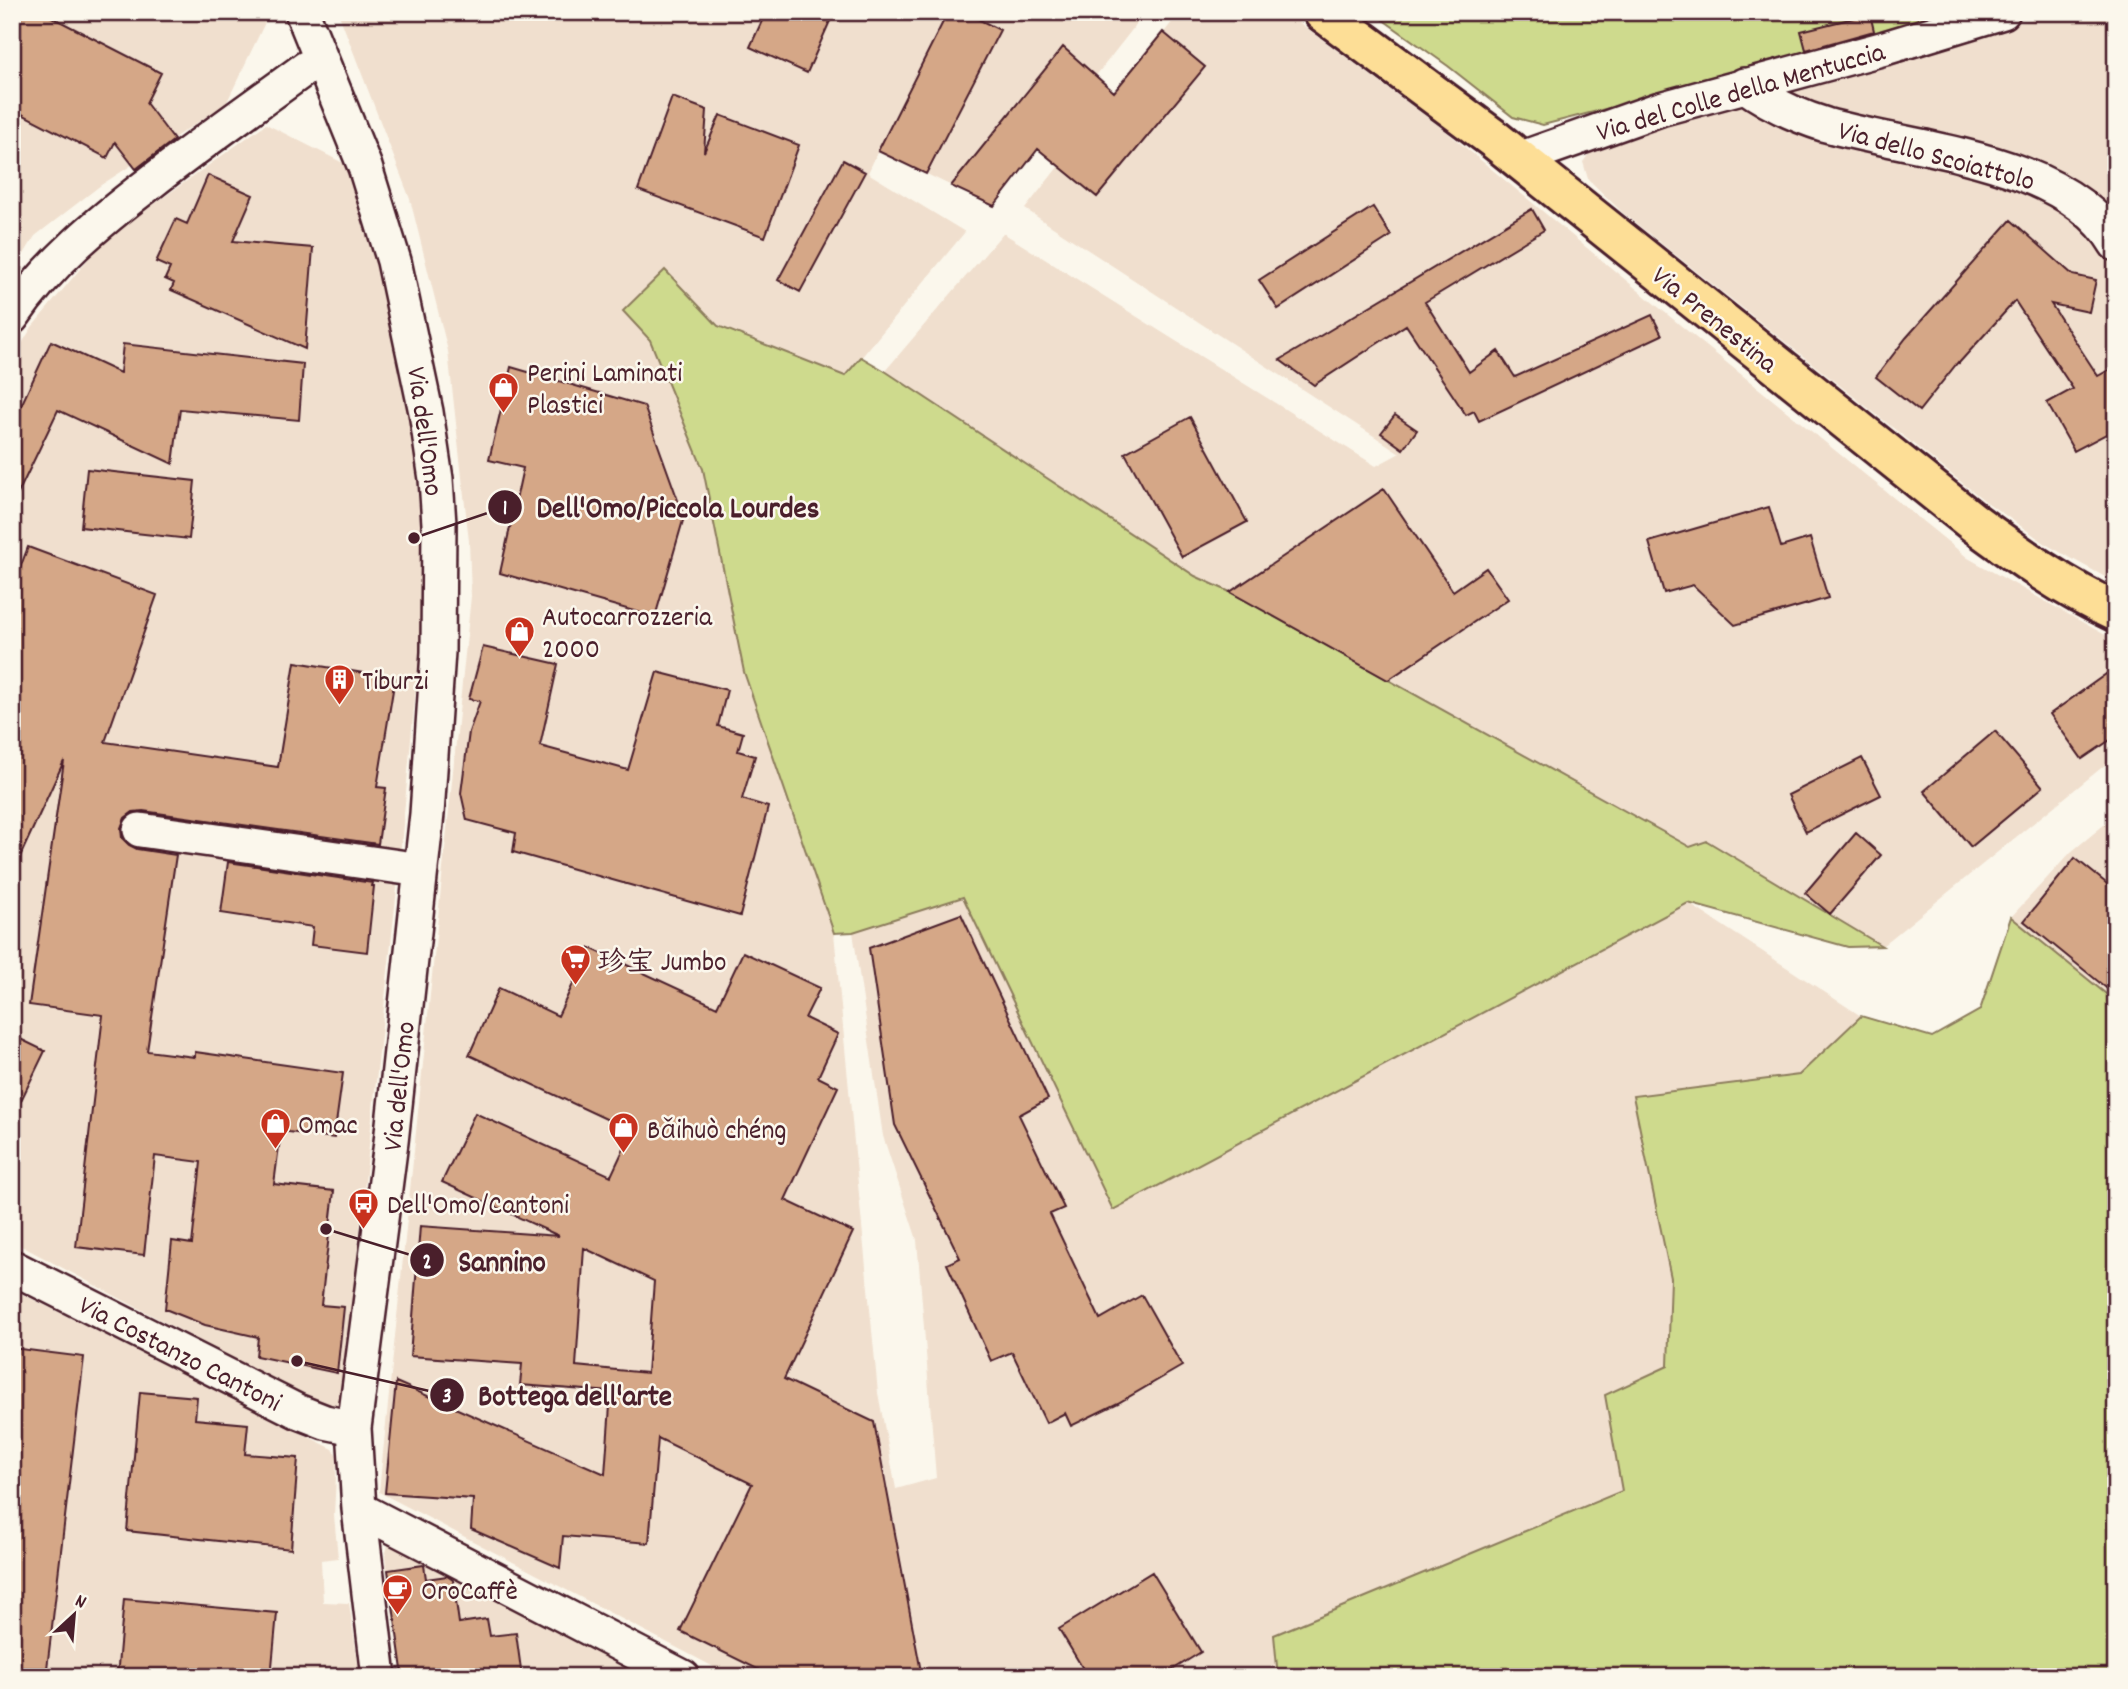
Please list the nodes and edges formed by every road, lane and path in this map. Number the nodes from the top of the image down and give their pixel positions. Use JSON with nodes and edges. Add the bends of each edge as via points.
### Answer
{"nodes":[{"id":1,"x":302,"y":12,"type":"edge"},
{"id":2,"x":1323,"y":12,"type":"edge"},
{"id":3,"x":2003,"y":12,"type":"edge"},
{"id":4,"x":322,"y":62,"type":"junction"},
{"id":5,"x":1744,"y":85,"type":"junction"},
{"id":6,"x":1519,"y":159,"type":"junction"},
{"id":7,"x":2116,"y":244,"type":"edge"},
{"id":8,"x":12,"y":317,"type":"edge"},
{"id":9,"x":2116,"y":612,"type":"edge"},
{"id":10,"x":139,"y":830,"type":"dead end"},
{"id":11,"x":421,"y":870,"type":"junction"},
{"id":12,"x":12,"y":1268,"type":"edge"},
{"id":13,"x":354,"y":1428,"type":"junction"},
{"id":14,"x":359,"y":1509,"type":"junction"},
{"id":15,"x":379,"y":1677,"type":"edge"},
{"id":16,"x":683,"y":1677,"type":"edge"}],
"edges":[{"from":1,"to":4,"type":"street","name":"Via dell'Omo"},
{"from":2,"to":6,"type":"main road","name":"Via Prenestina"},
{"from":3,"to":5,"type":"street","name":"Via del Colle della Mentuccia"},
{"from":4,"to":8,"type":"street","via":[[306,68],[113,211],[64,255]]},
{"from":4,"to":11,"type":"street","name":"Via dell'Omo","via":[[365,167],[388,239],[409,322],[438,500],[438,652]]},
{"from":5,"to":6,"type":"street","name":"Via del Colle della Mentuccia","via":[[1643,114]]},
{"from":5,"to":7,"type":"street","name":"Via dello Scoiattolo","via":[[1762,98],[1825,124],[2034,177],[2088,211]]},
{"from":6,"to":9,"type":"main road","name":"Via Prenestina","via":[[1973,522],[2050,576]]},
{"from":10,"to":11,"type":"street"},
{"from":11,"to":13,"type":"street","name":"Via dell'Omo"},
{"from":12,"to":13,"type":"street","name":"Via Costanzo Cantoni","via":[[297,1411]]},
{"from":13,"to":14,"type":"street","name":"Via dell'Omo"},
{"from":14,"to":15,"type":"street","name":"Via dell'Omo"},
{"from":14,"to":16,"type":"street"}]}
